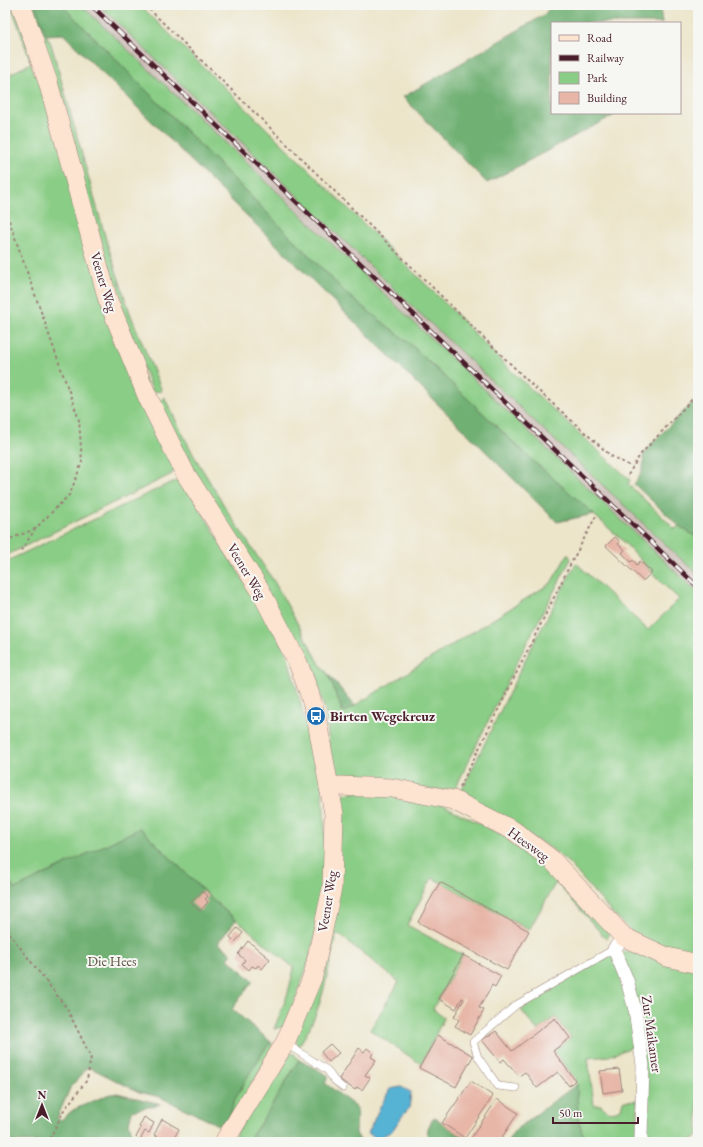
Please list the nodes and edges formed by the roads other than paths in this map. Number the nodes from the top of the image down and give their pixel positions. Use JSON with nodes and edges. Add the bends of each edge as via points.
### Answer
{"nodes":[{"id":1,"x":21,"y":5,"type":"edge"},
{"id":2,"x":329,"y":788,"type":"junction"},
{"id":3,"x":619,"y":943,"type":"junction"},
{"id":4,"x":698,"y":964,"type":"edge"},
{"id":5,"x":285,"y":1043,"type":"junction"},
{"id":6,"x":342,"y":1088,"type":"dead end"},
{"id":7,"x":516,"y":1088,"type":"dead end"},
{"id":8,"x":224,"y":1142,"type":"edge"},
{"id":9,"x":642,"y":1142,"type":"edge"}],
"edges":[{"from":1,"to":2,"type":"main road","name":"Veener Weg","via":[[48,82],[108,300],[148,398],[185,473],[259,588],[298,663],[316,716]]},
{"from":2,"to":3,"type":"main road","name":"Heesweg","via":[[392,788],[453,800],[514,831],[551,859]]},
{"from":2,"to":5,"type":"main road","name":"Veener Weg","via":[[334,814],[332,888],[313,976]]},
{"from":3,"to":4,"type":"main road","name":"Heesweg"},
{"from":3,"to":7,"type":"lane","via":[[516,1005],[473,1042],[478,1056],[498,1086]]},
{"from":3,"to":9,"type":"street","name":"Zur Maikamer","via":[[635,1010],[643,1065]]},
{"from":5,"to":6,"type":"lane","via":[[327,1070]]},
{"from":5,"to":8,"type":"main road","name":"Veener Weg"}]}
